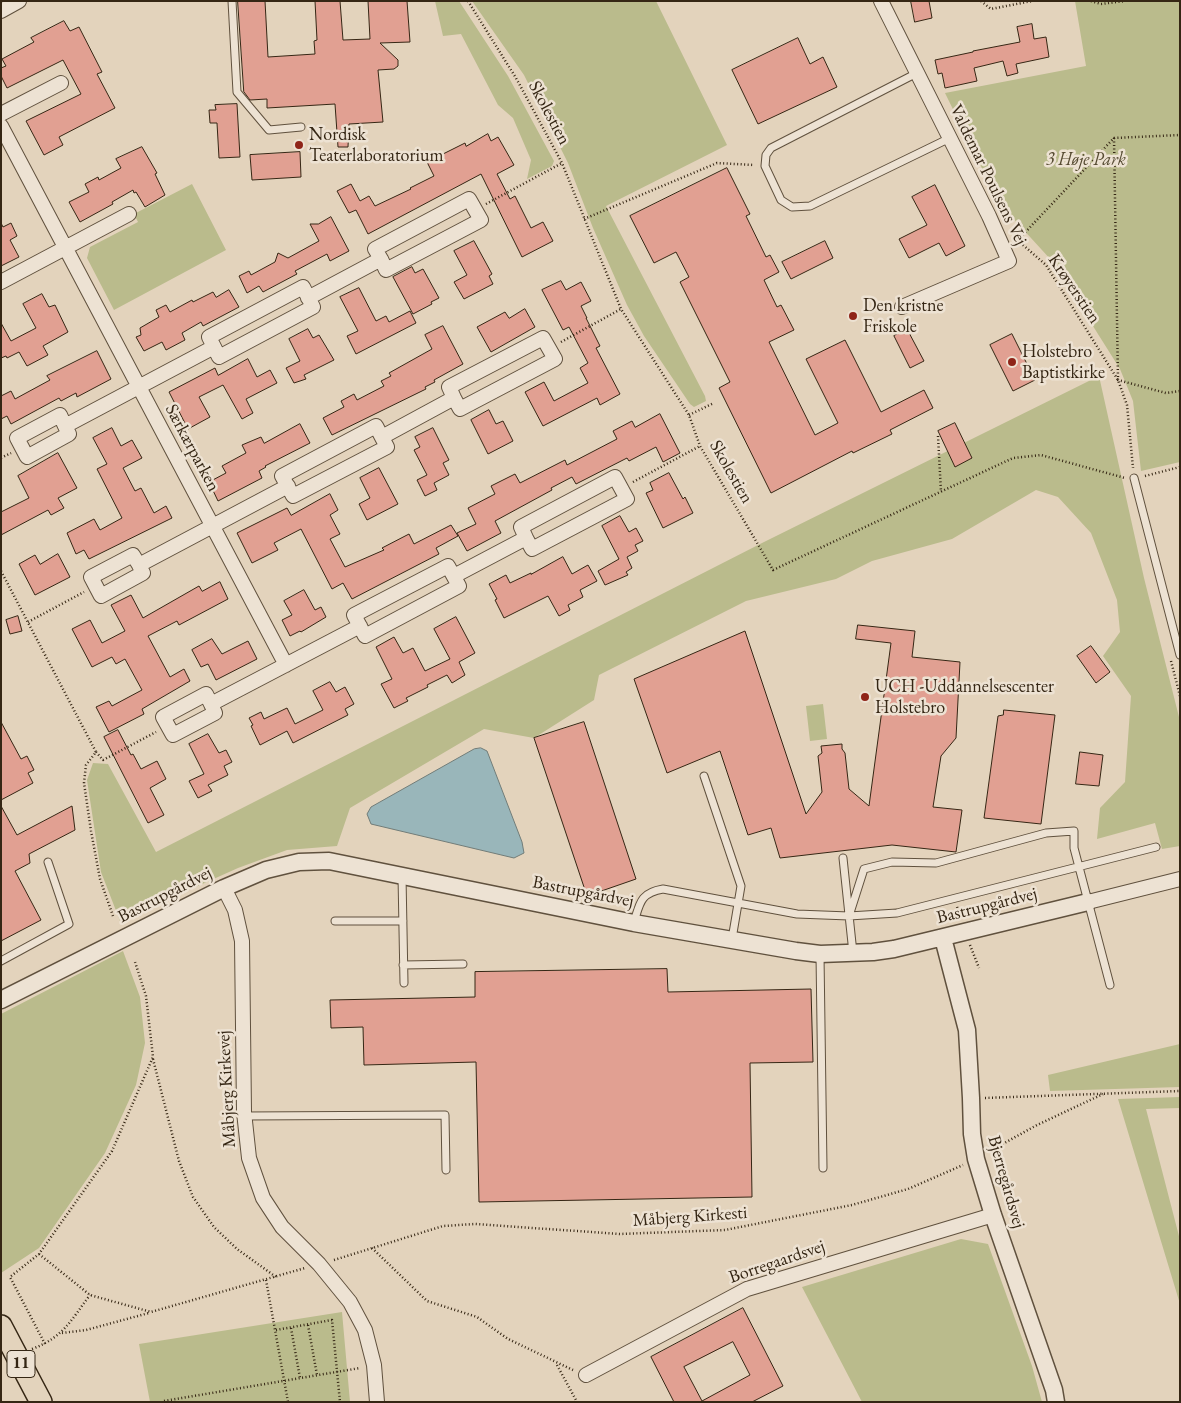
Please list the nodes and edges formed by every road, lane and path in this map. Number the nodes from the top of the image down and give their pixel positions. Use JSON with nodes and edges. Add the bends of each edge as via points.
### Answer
{"nodes":[{"id":1,"x":19,"y":1,"type":"edge"},
{"id":2,"x":232,"y":1,"type":"edge"},
{"id":3,"x":468,"y":1,"type":"edge"},
{"id":4,"x":880,"y":1,"type":"edge"},
{"id":5,"x":981,"y":1,"type":"edge"},
{"id":6,"x":1032,"y":1,"type":"edge"},
{"id":7,"x":1091,"y":1,"type":"edge"},
{"id":8,"x":1125,"y":1,"type":"edge"},
{"id":9,"x":1,"y":11,"type":"edge"},
{"id":10,"x":917,"y":73,"type":"junction"},
{"id":11,"x":61,"y":83,"type":"dead end"},
{"id":12,"x":1,"y":114,"type":"edge"},
{"id":13,"x":1,"y":126,"type":"edge"},
{"id":14,"x":301,"y":127,"type":"dead end"},
{"id":15,"x":1180,"y":135,"type":"edge"},
{"id":16,"x":950,"y":138,"type":"junction"},
{"id":17,"x":1114,"y":138,"type":"junction"},
{"id":18,"x":562,"y":163,"type":"junction"},
{"id":19,"x":766,"y":166,"type":"junction"},
{"id":20,"x":475,"y":209,"type":"junction"},
{"id":21,"x":129,"y":214,"type":"dead end"},
{"id":22,"x":584,"y":219,"type":"junction"},
{"id":23,"x":1010,"y":234,"type":"dead end"},
{"id":24,"x":1017,"y":240,"type":"junction"},
{"id":25,"x":66,"y":248,"type":"junction"},
{"id":26,"x":380,"y":259,"type":"junction"},
{"id":27,"x":1,"y":282,"type":"edge"},
{"id":28,"x":308,"y":298,"type":"junction"},
{"id":29,"x":902,"y":307,"type":"dead end"},
{"id":30,"x":621,"y":310,"type":"junction"},
{"id":31,"x":214,"y":347,"type":"junction"},
{"id":32,"x":549,"y":348,"type":"junction"},
{"id":33,"x":1118,"y":380,"type":"junction"},
{"id":34,"x":139,"y":387,"type":"junction"},
{"id":35,"x":1180,"y":391,"type":"edge"},
{"id":36,"x":454,"y":398,"type":"junction"},
{"id":37,"x":714,"y":403,"type":"dead end"},
{"id":38,"x":689,"y":415,"type":"junction"},
{"id":39,"x":65,"y":426,"type":"dead end"},
{"id":40,"x":938,"y":436,"type":"dead end"},
{"id":41,"x":382,"y":437,"type":"junction"},
{"id":42,"x":700,"y":446,"type":"junction"},
{"id":43,"x":1180,"y":467,"type":"edge"},
{"id":44,"x":1134,"y":478,"type":"junction"},
{"id":45,"x":288,"y":486,"type":"junction"},
{"id":46,"x":621,"y":488,"type":"junction"},
{"id":47,"x":941,"y":492,"type":"junction"},
{"id":48,"x":212,"y":526,"type":"junction"},
{"id":49,"x":526,"y":538,"type":"junction"},
{"id":50,"x":139,"y":565,"type":"junction"},
{"id":51,"x":1,"y":571,"type":"edge"},
{"id":52,"x":454,"y":576,"type":"junction"},
{"id":53,"x":96,"y":586,"type":"junction"},
{"id":54,"x":28,"y":622,"type":"junction"},
{"id":55,"x":360,"y":626,"type":"junction"},
{"id":56,"x":1180,"y":655,"type":"edge"},
{"id":57,"x":286,"y":665,"type":"junction"},
{"id":58,"x":211,"y":704,"type":"junction"},
{"id":59,"x":168,"y":726,"type":"junction"},
{"id":60,"x":96,"y":752,"type":"junction"},
{"id":61,"x":704,"y":776,"type":"dead end"},
{"id":62,"x":1156,"y":847,"type":"dead end"},
{"id":63,"x":843,"y":858,"type":"dead end"},
{"id":64,"x":48,"y":862,"type":"dead end"},
{"id":65,"x":1079,"y":867,"type":"junction"},
{"id":66,"x":402,"y":876,"type":"junction"},
{"id":67,"x":1180,"y":879,"type":"edge"},
{"id":68,"x":224,"y":888,"type":"junction"},
{"id":69,"x":1088,"y":902,"type":"junction"},
{"id":70,"x":739,"y":903,"type":"junction"},
{"id":71,"x":113,"y":916,"type":"dead end"},
{"id":72,"x":849,"y":916,"type":"junction"},
{"id":73,"x":334,"y":921,"type":"dead end"},
{"id":74,"x":403,"y":921,"type":"junction"},
{"id":75,"x":634,"y":923,"type":"junction"},
{"id":76,"x":942,"y":938,"type":"junction"},
{"id":77,"x":732,"y":940,"type":"junction"},
{"id":78,"x":853,"y":953,"type":"junction"},
{"id":79,"x":820,"y":954,"type":"junction"},
{"id":80,"x":1,"y":961,"type":"edge"},
{"id":81,"x":136,"y":962,"type":"dead end"},
{"id":82,"x":463,"y":964,"type":"dead end"},
{"id":83,"x":403,"y":965,"type":"junction"},
{"id":84,"x":404,"y":983,"type":"dead end"},
{"id":85,"x":1110,"y":985,"type":"dead end"},
{"id":86,"x":1,"y":1000,"type":"edge"},
{"id":87,"x":153,"y":1057,"type":"junction"},
{"id":88,"x":1180,"y":1091,"type":"edge"},
{"id":89,"x":1103,"y":1094,"type":"junction"},
{"id":90,"x":972,"y":1098,"type":"junction"},
{"id":91,"x":244,"y":1116,"type":"junction"},
{"id":92,"x":976,"y":1159,"type":"junction"},
{"id":93,"x":823,"y":1168,"type":"dead end"},
{"id":94,"x":446,"y":1170,"type":"dead end"},
{"id":95,"x":994,"y":1215,"type":"junction"},
{"id":96,"x":372,"y":1248,"type":"junction"},
{"id":97,"x":40,"y":1254,"type":"junction"},
{"id":98,"x":319,"y":1264,"type":"junction"},
{"id":99,"x":276,"y":1277,"type":"junction"},
{"id":100,"x":266,"y":1280,"type":"junction"},
{"id":101,"x":90,"y":1295,"type":"junction"},
{"id":102,"x":151,"y":1312,"type":"junction"},
{"id":103,"x":308,"y":1325,"type":"junction"},
{"id":104,"x":1,"y":1326,"type":"edge"},
{"id":105,"x":291,"y":1328,"type":"junction"},
{"id":106,"x":276,"y":1330,"type":"junction"},
{"id":107,"x":61,"y":1333,"type":"junction"},
{"id":108,"x":45,"y":1344,"type":"junction"},
{"id":109,"x":9,"y":1356,"type":"edge"},
{"id":110,"x":556,"y":1363,"type":"junction"},
{"id":111,"x":374,"y":1365,"type":"junction"},
{"id":112,"x":337,"y":1372,"type":"junction"},
{"id":113,"x":317,"y":1375,"type":"junction"},
{"id":114,"x":586,"y":1375,"type":"joint"},
{"id":115,"x":300,"y":1378,"type":"junction"},
{"id":116,"x":285,"y":1381,"type":"junction"},
{"id":117,"x":164,"y":1401,"type":"edge"},
{"id":118,"x":25,"y":1402,"type":"edge"},
{"id":119,"x":41,"y":1402,"type":"edge"},
{"id":120,"x":288,"y":1402,"type":"edge"},
{"id":121,"x":340,"y":1402,"type":"edge"},
{"id":122,"x":377,"y":1402,"type":"edge"},
{"id":123,"x":576,"y":1402,"type":"edge"},
{"id":124,"x":1056,"y":1402,"type":"edge"}],
"edges":[{"from":1,"to":9,"type":"street"},
{"from":2,"to":14,"type":"lane","via":[[237,92],[269,130]]},
{"from":3,"to":18,"type":"path","name":"Skolestien","via":[[516,78]]},
{"from":4,"to":10,"type":"street","name":"Valdemar Poulsens Vej"},
{"from":5,"to":6,"type":"path","via":[[991,9]]},
{"from":7,"to":8,"type":"path","via":[[1101,4]]},
{"from":10,"to":16,"type":"street","name":"Valdemar Poulsens Vej"},
{"from":10,"to":19,"type":"lane","via":[[771,148],[766,155]]},
{"from":11,"to":12,"type":"street"},
{"from":13,"to":25,"type":"street","name":"Særkærparken"},
{"from":15,"to":17,"type":"path"},
{"from":16,"to":19,"type":"lane","via":[[810,206],[792,207],[781,200]]},
{"from":16,"to":29,"type":"street","name":"Valdemar Poulsens Vej","via":[[1009,261]]},
{"from":17,"to":24,"type":"path"},
{"from":17,"to":33,"type":"path"},
{"from":18,"to":20,"type":"path"},
{"from":18,"to":22,"type":"path","name":"Skolestien"},
{"from":19,"to":22,"type":"path","via":[[717,163]]},
{"from":20,"to":26,"type":"street","via":[[469,199],[375,248]]},
{"from":20,"to":26,"type":"street","via":[[481,220],[438,243],[386,270]]},
{"from":21,"to":25,"type":"street"},
{"from":22,"to":30,"type":"path","name":"Skolestien"},
{"from":23,"to":24,"type":"path","name":"Krøyerstien"},
{"from":24,"to":33,"type":"path","name":"Krøyerstien","via":[[1046,265]]},
{"from":25,"to":27,"type":"street"},
{"from":25,"to":34,"type":"street","name":"Særkærparken"},
{"from":26,"to":28,"type":"street"},
{"from":28,"to":31,"type":"street","via":[[313,308],[219,357]]},
{"from":28,"to":31,"type":"street","via":[[302,287],[209,336]]},
{"from":30,"to":32,"type":"path"},
{"from":30,"to":38,"type":"path","name":"Skolestien"},
{"from":31,"to":34,"type":"street"},
{"from":32,"to":36,"type":"street","via":[[543,338],[466,378],[449,388]]},
{"from":32,"to":36,"type":"street","via":[[555,359],[546,364],[460,409]]},
{"from":33,"to":35,"type":"path","via":[[1166,393]]},
{"from":33,"to":44,"type":"path","name":"Krøyerstien","via":[[1127,404]]},
{"from":34,"to":39,"type":"street"},
{"from":34,"to":48,"type":"street","name":"Særkærparken"},
{"from":36,"to":41,"type":"street"},
{"from":37,"to":38,"type":"path"},
{"from":38,"to":42,"type":"path","name":"Skolestien"},
{"from":40,"to":47,"type":"path"},
{"from":41,"to":45,"type":"street","via":[[387,447],[293,496]]},
{"from":41,"to":45,"type":"street","via":[[376,426],[282,476]]},
{"from":42,"to":46,"type":"path"},
{"from":42,"to":47,"type":"path","name":"Skolestien","via":[[773,570]]},
{"from":43,"to":44,"type":"path","name":"Skolestien"},
{"from":44,"to":47,"type":"path","name":"Skolestien","via":[[1041,455],[1014,458]]},
{"from":44,"to":56,"type":"lane"},
{"from":45,"to":48,"type":"street"},
{"from":46,"to":49,"type":"street","via":[[615,477],[521,527]]},
{"from":46,"to":49,"type":"street","via":[[627,499],[532,549]]},
{"from":48,"to":50,"type":"street"},
{"from":48,"to":57,"type":"street","name":"Særkærparken"},
{"from":49,"to":52,"type":"street"},
{"from":50,"to":53,"type":"street","via":[[143,573],[101,596]]},
{"from":50,"to":53,"type":"street","via":[[134,554],[91,577]]},
{"from":51,"to":54,"type":"path"},
{"from":52,"to":55,"type":"street","via":[[459,586],[365,636]]},
{"from":52,"to":55,"type":"street","via":[[448,566],[354,615]]},
{"from":53,"to":54,"type":"path"},
{"from":54,"to":60,"type":"path"},
{"from":55,"to":57,"type":"street"},
{"from":57,"to":58,"type":"street"},
{"from":58,"to":59,"type":"street","via":[[215,713],[173,735]]},
{"from":58,"to":59,"type":"street","via":[[206,694],[163,717]]},
{"from":59,"to":60,"type":"path","via":[[103,760]]},
{"from":60,"to":71,"type":"path","via":[[86,765],[84,783],[100,879]]},
{"from":61,"to":70,"type":"lane","via":[[741,886]]},
{"from":62,"to":65,"type":"lane"},
{"from":63,"to":72,"type":"lane"},
{"from":64,"to":80,"type":"lane","via":[[69,924]]},
{"from":65,"to":69,"type":"lane"},
{"from":65,"to":72,"type":"lane","via":[[897,913]]},
{"from":65,"to":72,"type":"lane","via":[[1074,831],[1046,832],[936,863],[892,862],[864,869]]},
{"from":66,"to":68,"type":"street","name":"Bastrupgårdvej","via":[[329,861],[299,862],[266,870]]},
{"from":66,"to":74,"type":"lane"},
{"from":66,"to":75,"type":"street","name":"Bastrupgårdvej"},
{"from":67,"to":69,"type":"street","name":"Bastrupgårdvej"},
{"from":68,"to":86,"type":"street","name":"Bastrupgårdvej"},
{"from":68,"to":91,"type":"street","name":"Måbjerg Kirkevej","via":[[235,910],[242,941]]},
{"from":69,"to":76,"type":"street","name":"Bastrupgårdvej"},
{"from":69,"to":85,"type":"lane"},
{"from":70,"to":72,"type":"lane","via":[[797,914]]},
{"from":70,"to":75,"type":"lane","via":[[662,889],[646,895],[641,901]]},
{"from":70,"to":77,"type":"lane"},
{"from":72,"to":78,"type":"lane"},
{"from":73,"to":74,"type":"lane"},
{"from":74,"to":83,"type":"lane"},
{"from":75,"to":77,"type":"street","name":"Bastrupgårdvej"},
{"from":76,"to":78,"type":"street","name":"Bastrupgårdvej","via":[[894,949]]},
{"from":76,"to":90,"type":"street","name":"Bjerregårdsvej","via":[[966,1030]]},
{"from":77,"to":79,"type":"street","name":"Bastrupgårdvej"},
{"from":78,"to":79,"type":"street","name":"Bastrupgårdvej"},
{"from":79,"to":93,"type":"lane"},
{"from":81,"to":87,"type":"path","via":[[146,996]]},
{"from":82,"to":83,"type":"lane"},
{"from":83,"to":84,"type":"lane"},
{"from":87,"to":97,"type":"path","via":[[112,1151]]},
{"from":87,"to":99,"type":"path","via":[[179,1161],[193,1197],[214,1227],[237,1249]]},
{"from":88,"to":89,"type":"path","name":"Måbjerg Kirkesti"},
{"from":89,"to":90,"type":"path","name":"Måbjerg Kirkesti"},
{"from":89,"to":92,"type":"path","name":"Måbjerg Kirkesti"},
{"from":90,"to":92,"type":"street","name":"Bjerregårdsvej"},
{"from":91,"to":94,"type":"lane","via":[[444,1114]]},
{"from":91,"to":98,"type":"street","name":"Måbjerg Kirkevej","via":[[249,1158],[263,1198],[282,1227]]},
{"from":92,"to":95,"type":"street","name":"Bjerregårdsvej"},
{"from":92,"to":96,"type":"path","name":"Måbjerg Kirkesti","via":[[908,1190],[862,1203],[725,1230],[620,1234],[467,1224],[443,1226]]},
{"from":95,"to":114,"type":"street","name":"Borregaardsvej","via":[[747,1288]]},
{"from":95,"to":124,"type":"street","name":"Bjerregårdsvej"},
{"from":96,"to":98,"type":"path","name":"Måbjerg Kirkesti"},
{"from":96,"to":110,"type":"path","via":[[427,1301],[477,1317],[508,1340]]},
{"from":97,"to":101,"type":"path"},
{"from":97,"to":108,"type":"path","via":[[10,1277]]},
{"from":98,"to":99,"type":"path","name":"Måbjerg Kirkesti"},
{"from":98,"to":111,"type":"street","name":"Måbjerg Kirkevej","via":[[350,1302],[365,1330]]},
{"from":99,"to":100,"type":"path","name":"Måbjerg Kirkesti"},
{"from":100,"to":102,"type":"path","name":"Måbjerg Kirkesti"},
{"from":100,"to":106,"type":"path"},
{"from":101,"to":102,"type":"path"},
{"from":101,"to":107,"type":"path"},
{"from":102,"to":107,"type":"path","name":"Måbjerg Kirkesti","via":[[86,1330]]},
{"from":103,"to":105,"type":"path"},
{"from":103,"to":112,"type":"path","via":[[332,1320]]},
{"from":103,"to":113,"type":"path"},
{"from":104,"to":109,"type":"main road","number":"11"},
{"from":105,"to":106,"type":"path"},
{"from":105,"to":115,"type":"path"},
{"from":106,"to":116,"type":"path"},
{"from":107,"to":108,"type":"path"},
{"from":108,"to":109,"type":"path"},
{"from":109,"to":118,"type":"main road","number":"11"},
{"from":109,"to":119,"type":"main road","number":"11"},
{"from":110,"to":114,"type":"path"},
{"from":110,"to":123,"type":"path"},
{"from":111,"to":112,"type":"path"},
{"from":111,"to":122,"type":"street","name":"Måbjerg Kirkevej"},
{"from":112,"to":113,"type":"path"},
{"from":112,"to":121,"type":"path"},
{"from":113,"to":115,"type":"path"},
{"from":115,"to":116,"type":"path"},
{"from":116,"to":117,"type":"path"},
{"from":116,"to":120,"type":"path"}]}
